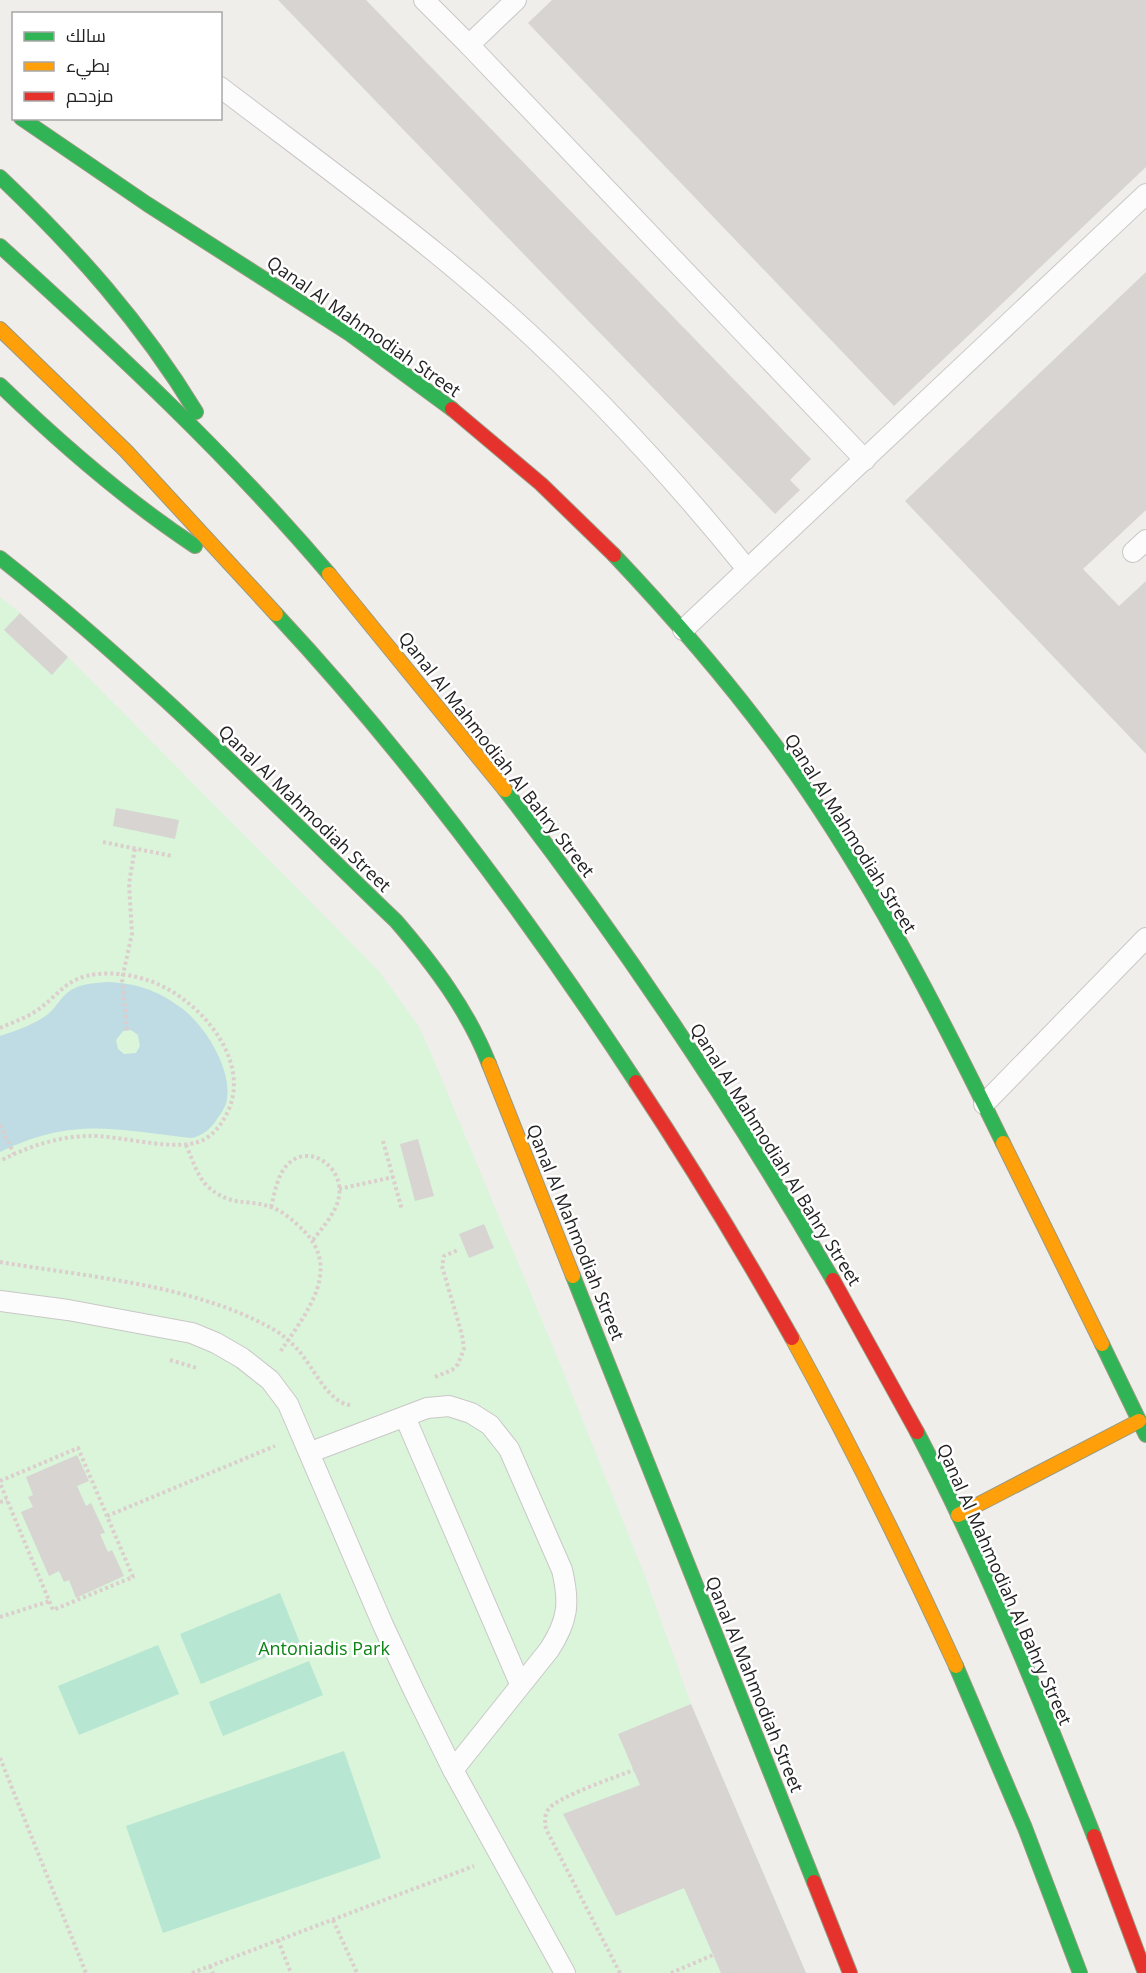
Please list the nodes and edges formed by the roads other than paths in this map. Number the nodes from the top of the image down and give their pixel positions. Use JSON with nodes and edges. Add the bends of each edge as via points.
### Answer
{"nodes":[{"id":1,"x":424,"y":0,"type":"edge"},
{"id":2,"x":516,"y":0,"type":"edge"},
{"id":3,"x":469,"y":45,"type":"junction"},
{"id":4,"x":222,"y":89,"type":"edge"},
{"id":5,"x":24,"y":120,"type":"edge"},
{"id":6,"x":0,"y":177,"type":"edge"},
{"id":7,"x":1146,"y":194,"type":"edge"},
{"id":8,"x":0,"y":246,"type":"edge"},
{"id":9,"x":0,"y":329,"type":"edge"},
{"id":10,"x":0,"y":386,"type":"edge"},
{"id":11,"x":217,"y":451,"type":"junction"},
{"id":12,"x":865,"y":460,"type":"junction"},
{"id":13,"x":0,"y":558,"type":"edge"},
{"id":14,"x":234,"y":569,"type":"junction"},
{"id":15,"x":747,"y":569,"type":"junction"},
{"id":16,"x":683,"y":630,"type":"junction"},
{"id":17,"x":1146,"y":938,"type":"edge"},
{"id":18,"x":984,"y":1104,"type":"junction"},
{"id":19,"x":0,"y":1301,"type":"edge"},
{"id":20,"x":405,"y":1417,"type":"junction"},
{"id":21,"x":1139,"y":1421,"type":"junction"},
{"id":22,"x":1146,"y":1436,"type":"edge"},
{"id":23,"x":311,"y":1452,"type":"junction"},
{"id":24,"x":958,"y":1515,"type":"junction"},
{"id":25,"x":520,"y":1684,"type":"junction"},
{"id":26,"x":453,"y":1770,"type":"junction"},
{"id":27,"x":565,"y":1973,"type":"edge"},
{"id":28,"x":850,"y":1973,"type":"edge"},
{"id":29,"x":1080,"y":1973,"type":"edge"},
{"id":30,"x":1145,"y":1973,"type":"edge"}],
"edges":[{"from":1,"to":3,"type":"lane"},
{"from":2,"to":3,"type":"lane"},
{"from":3,"to":12,"type":"lane"},
{"from":4,"to":15,"type":"lane","via":[[436,252],[495,303],[646,452]]},
{"from":5,"to":16,"type":"main road","name":"Qanal Al Mahmodiah Street","via":[[329,319],[439,399],[567,508]]},
{"from":6,"to":11,"type":"main road","via":[[127,310],[184,392]]},
{"from":7,"to":12,"type":"lane"},
{"from":8,"to":11,"type":"main road"},
{"from":9,"to":14,"type":"main road","via":[[142,468]]},
{"from":10,"to":14,"type":"main road","via":[[136,506]]},
{"from":11,"to":24,"type":"main road","name":"Qanal Al Mahmodiah Al Bahry Street","via":[[324,570],[473,748],[653,992],[737,1118],[815,1248]]},
{"from":12,"to":15,"type":"lane"},
{"from":13,"to":28,"type":"main road","name":"Qanal Al Mahmodiah Street","via":[[148,682],[371,896],[428,957],[456,997],[480,1040]]},
{"from":14,"to":29,"type":"main road","via":[[367,718],[497,882],[619,1052],[725,1221],[802,1354],[905,1554],[1002,1770]]},
{"from":15,"to":16,"type":"lane"},
{"from":16,"to":18,"type":"main road","name":"Qanal Al Mahmodiah Street","via":[[766,733],[827,823],[884,915]]},
{"from":17,"to":18,"type":"lane"},
{"from":18,"to":21,"type":"main road","name":"Qanal Al Mahmodiah Street"},
{"from":19,"to":23,"type":"lane","via":[[192,1333],[233,1353],[270,1380],[288,1404]]},
{"from":20,"to":23,"type":"lane"},
{"from":20,"to":25,"type":"lane"},
{"from":20,"to":25,"type":"lane","via":[[427,1408],[449,1406],[490,1425],[509,1449],[562,1570],[567,1612],[561,1632]]},
{"from":21,"to":22,"type":"main road","name":"Qanal Al Mahmodiah Street"},
{"from":21,"to":24,"type":"main road"},
{"from":23,"to":26,"type":"lane","via":[[383,1625]]},
{"from":24,"to":30,"type":"main road","name":"Qanal Al Mahmodiah Al Bahry Street","via":[[1086,1813]]},
{"from":25,"to":26,"type":"lane"},
{"from":26,"to":27,"type":"lane"}]}
